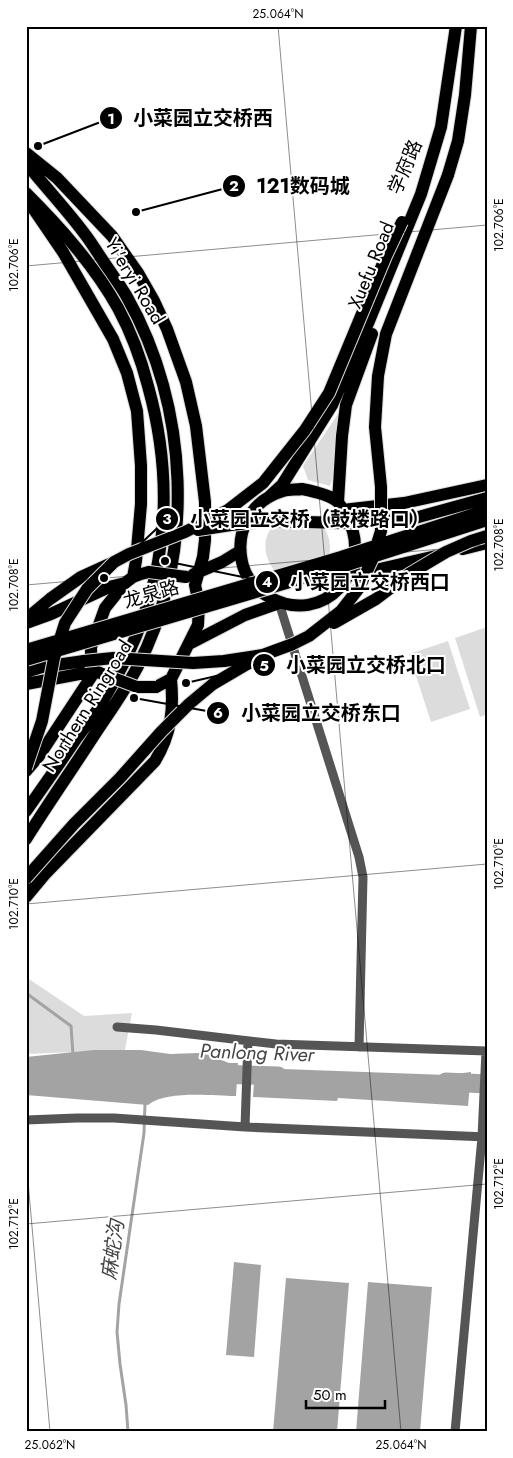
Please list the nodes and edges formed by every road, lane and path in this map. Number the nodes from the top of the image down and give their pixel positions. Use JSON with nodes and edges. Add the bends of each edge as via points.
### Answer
{"nodes":[{"id":1,"x":456,"y":26,"type":"edge"},
{"id":2,"x":464,"y":26,"type":"edge"},
{"id":3,"x":471,"y":26,"type":"edge"},
{"id":4,"x":441,"y":126,"type":"junction"},
{"id":5,"x":26,"y":153,"type":"edge"},
{"id":6,"x":26,"y":163,"type":"edge"},
{"id":7,"x":26,"y":193,"type":"edge"},
{"id":8,"x":26,"y":198,"type":"edge"},
{"id":9,"x":487,"y":485,"type":"edge"},
{"id":10,"x":269,"y":497,"type":"junction"},
{"id":11,"x":487,"y":498,"type":"edge"},
{"id":12,"x":340,"y":506,"type":"junction"},
{"id":13,"x":487,"y":510,"type":"edge"},
{"id":14,"x":487,"y":520,"type":"edge"},
{"id":15,"x":186,"y":532,"type":"junction"},
{"id":16,"x":487,"y":536,"type":"edge"},
{"id":17,"x":487,"y":543,"type":"edge"},
{"id":18,"x":204,"y":551,"type":"junction"},
{"id":19,"x":240,"y":551,"type":"junction"},
{"id":20,"x":173,"y":557,"type":"joint"},
{"id":21,"x":158,"y":561,"type":"joint"},
{"id":22,"x":114,"y":562,"type":"junction"},
{"id":23,"x":222,"y":562,"type":"junction"},
{"id":24,"x":348,"y":577,"type":"junction"},
{"id":25,"x":193,"y":578,"type":"junction"},
{"id":26,"x":129,"y":580,"type":"junction"},
{"id":27,"x":279,"y":603,"type":"junction"},
{"id":28,"x":26,"y":621,"type":"edge"},
{"id":29,"x":309,"y":636,"type":"junction"},
{"id":30,"x":190,"y":643,"type":"junction"},
{"id":31,"x":26,"y":650,"type":"edge"},
{"id":32,"x":263,"y":655,"type":"junction"},
{"id":33,"x":26,"y":660,"type":"edge"},
{"id":34,"x":26,"y":672,"type":"edge"},
{"id":35,"x":97,"y":672,"type":"junction"},
{"id":36,"x":171,"y":680,"type":"junction"},
{"id":37,"x":26,"y":684,"type":"edge"},
{"id":38,"x":26,"y":770,"type":"edge"},
{"id":39,"x":26,"y":810,"type":"edge"},
{"id":40,"x":26,"y":839,"type":"edge"},
{"id":41,"x":26,"y":878,"type":"edge"},
{"id":42,"x":26,"y":897,"type":"edge"},
{"id":43,"x":117,"y":1027,"type":"dead end"},
{"id":44,"x":248,"y":1041,"type":"junction"},
{"id":45,"x":359,"y":1047,"type":"junction"},
{"id":46,"x":486,"y":1051,"type":"edge"},
{"id":47,"x":26,"y":1120,"type":"edge"},
{"id":48,"x":245,"y":1127,"type":"junction"},
{"id":49,"x":484,"y":1137,"type":"edge"},
{"id":50,"x":455,"y":1432,"type":"edge"}],
"edges":[{"from":1,"to":4,"type":"main road","name":"Xuefu Road"},
{"from":2,"to":12,"type":"main road","name":"学府路","via":[[448,128],[428,197],[375,324],[346,405]]},
{"from":3,"to":29,"type":"main road","bridge":true,"via":[[458,141],[448,175],[386,334],[378,376],[375,427],[381,487],[381,531],[359,588],[341,611]]},
{"from":4,"to":10,"type":"main road","name":"Xuefu Road","via":[[421,194],[332,405],[282,485]]},
{"from":4,"to":15,"type":"main road","name":"学府路","bridge":true,"via":[[425,171],[329,393],[264,483],[228,510]]},
{"from":5,"to":18,"type":"main road","via":[[57,178],[112,236],[138,273],[167,329],[186,382],[196,426],[205,502]]},
{"from":6,"to":20,"type":"main road","name":"Yi'eryi Road","via":[[86,236],[127,296],[150,344],[166,394],[176,448],[178,501]]},
{"from":7,"to":21,"type":"main road","name":"Yi'eryi Road","via":[[54,221],[92,268],[118,309],[141,359],[156,414],[163,465],[164,512]]},
{"from":8,"to":26,"type":"main road","via":[[63,252],[109,331],[127,373],[137,411],[141,466],[136,562]]},
{"from":9,"to":12,"type":"main road","via":[[404,503]]},
{"from":10,"to":12,"type":"main road","via":[[285,490],[302,489],[320,493]]},
{"from":10,"to":19,"type":"main road","via":[[256,506],[247,519],[241,534]]},
{"from":11,"to":15,"type":"main road","bridge":true,"via":[[415,518],[344,523],[267,521]]},
{"from":12,"to":24,"type":"main road","via":[[352,526],[356,542],[355,560]]},
{"from":13,"to":31,"type":"main road","name":"龙泉路","bridge":true,"via":[[341,558]]},
{"from":14,"to":33,"type":"main road","name":"龙泉路","bridge":true},
{"from":15,"to":22,"type":"main road","bridge":true},
{"from":16,"to":29,"type":"main road","bridge":true,"via":[[446,552],[376,599]]},
{"from":17,"to":24,"type":"main road"},
{"from":18,"to":23,"type":"main road","via":[[214,562]]},
{"from":18,"to":25,"type":"main road"},
{"from":19,"to":23,"type":"main road"},
{"from":19,"to":27,"type":"main road","via":[[249,580],[260,592]]},
{"from":20,"to":40,"type":"main road","name":"Northern Ringroad","via":[[154,630],[138,666]]},
{"from":21,"to":39,"type":"main road","name":"Northern Ringroad","via":[[152,591],[129,650],[102,703]]},
{"from":22,"to":28,"type":"main road","via":[[81,577]]},
{"from":22,"to":38,"type":"main road","bridge":true,"via":[[87,589],[65,623],[54,658],[42,721]]},
{"from":23,"to":25,"type":"main road"},
{"from":24,"to":27,"type":"main road","via":[[336,592],[318,602],[299,606]]},
{"from":25,"to":26,"type":"main road","bridge":true,"via":[[150,572]]},
{"from":25,"to":30,"type":"main road","via":[[199,604],[198,625]]},
{"from":26,"to":28,"type":"main road","via":[[51,614]]},
{"from":26,"to":35,"type":"main road","via":[[105,608],[91,647]]},
{"from":27,"to":30,"type":"main road","via":[[245,615]]},
{"from":27,"to":45,"type":"street","via":[[363,877]]},
{"from":29,"to":32,"type":"main road","bridge":true},
{"from":30,"to":36,"type":"main road"},
{"from":32,"to":34,"type":"main road","bridge":true,"via":[[193,662],[113,658]]},
{"from":32,"to":41,"type":"main road","bridge":true,"via":[[213,684],[189,704]]},
{"from":35,"to":36,"type":"main road","bridge":true,"via":[[136,687],[156,688]]},
{"from":35,"to":37,"type":"main road"},
{"from":35,"to":38,"type":"main road"},
{"from":36,"to":42,"type":"main road","via":[[171,716],[164,745],[155,761]]},
{"from":43,"to":44,"type":"street"},
{"from":44,"to":45,"type":"street"},
{"from":44,"to":48,"type":"street"},
{"from":45,"to":46,"type":"street"},
{"from":46,"to":49,"type":"street"},
{"from":47,"to":48,"type":"street","via":[[77,1118]]},
{"from":48,"to":49,"type":"street"},
{"from":49,"to":50,"type":"street"}]}
